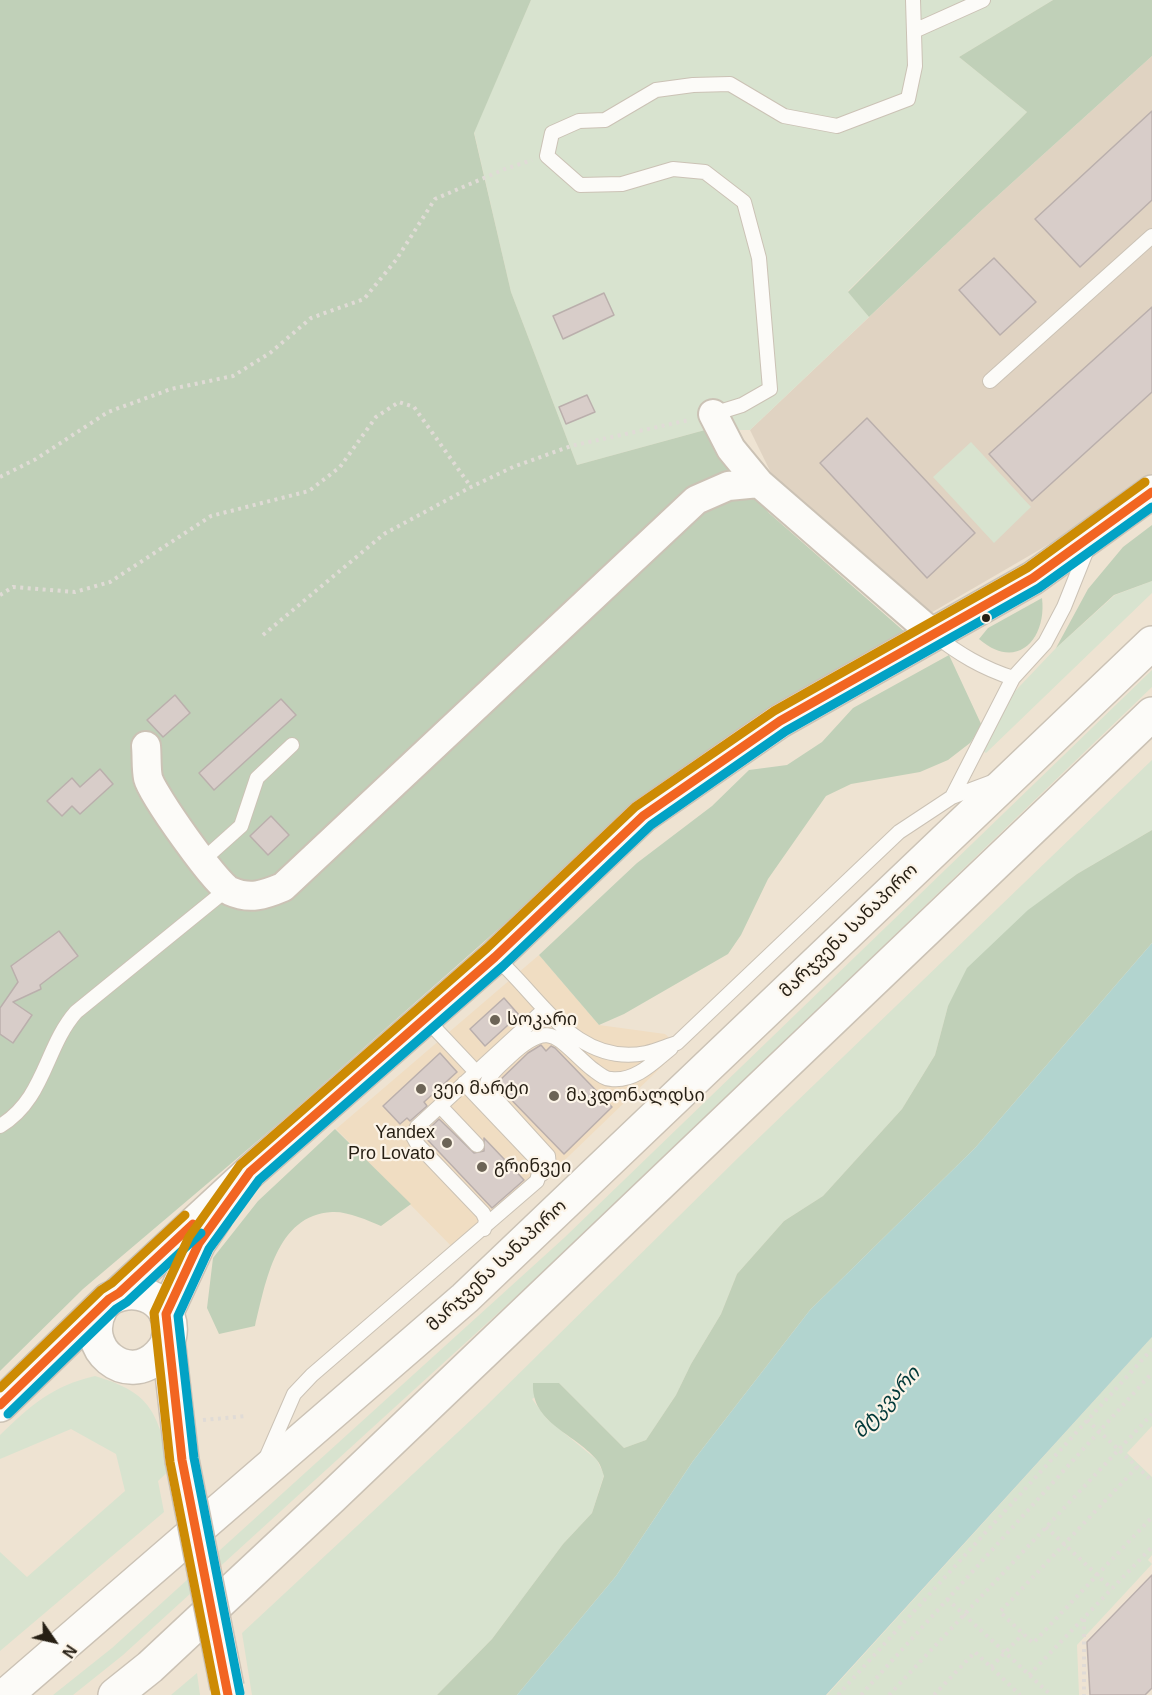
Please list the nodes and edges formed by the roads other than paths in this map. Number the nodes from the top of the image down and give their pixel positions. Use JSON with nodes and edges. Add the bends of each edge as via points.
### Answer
{"nodes":[{"id":1,"x":913,"y":0,"type":"edge"},
{"id":2,"x":983,"y":0,"type":"edge"},
{"id":3,"x":914,"y":31,"type":"junction"},
{"id":4,"x":1152,"y":236,"type":"edge"},
{"id":5,"x":990,"y":381,"type":"dead end"},
{"id":6,"x":713,"y":414,"type":"joint"},
{"id":7,"x":759,"y":483,"type":"junction"},
{"id":8,"x":1152,"y":492,"type":"edge"},
{"id":9,"x":1094,"y":534,"type":"junction"},
{"id":10,"x":932,"y":633,"type":"junction"},
{"id":11,"x":1152,"y":643,"type":"edge"},
{"id":12,"x":1013,"y":678,"type":"junction"},
{"id":13,"x":1152,"y":714,"type":"edge"},
{"id":14,"x":292,"y":745,"type":"dead end"},
{"id":15,"x":146,"y":746,"type":"dead end"},
{"id":16,"x":1019,"y":772,"type":"junction"},
{"id":17,"x":952,"y":797,"type":"junction"},
{"id":18,"x":203,"y":860,"type":"junction"},
{"id":19,"x":226,"y":890,"type":"junction"},
{"id":20,"x":495,"y":957,"type":"junction"},
{"id":21,"x":544,"y":1010,"type":"junction"},
{"id":22,"x":426,"y":1019,"type":"junction"},
{"id":23,"x":677,"y":1043,"type":"junction"},
{"id":24,"x":476,"y":1072,"type":"junction"},
{"id":25,"x":464,"y":1083,"type":"junction"},
{"id":26,"x":440,"y":1106,"type":"junction"},
{"id":27,"x":0,"y":1126,"type":"edge"},
{"id":28,"x":477,"y":1145,"type":"dead end"},
{"id":29,"x":250,"y":1172,"type":"junction"},
{"id":30,"x":537,"y":1181,"type":"junction"},
{"id":31,"x":484,"y":1229,"type":"junction"},
{"id":32,"x":110,"y":1301,"type":"junction"},
{"id":33,"x":167,"y":1327,"type":"junction"},
{"id":34,"x":118,"y":1363,"type":"junction"},
{"id":35,"x":23,"y":1381,"type":"junction"},
{"id":36,"x":0,"y":1405,"type":"edge"},
{"id":37,"x":182,"y":1460,"type":"junction"},
{"id":38,"x":258,"y":1479,"type":"junction"},
{"id":39,"x":88,"y":1626,"type":"junction"},
{"id":40,"x":0,"y":1674,"type":"edge"},
{"id":41,"x":228,"y":1691,"type":"edge"},
{"id":42,"x":6,"y":1695,"type":"edge"},
{"id":43,"x":115,"y":1695,"type":"edge"}],
"edges":[{"from":1,"to":3,"type":"lane"},
{"from":2,"to":3,"type":"lane"},
{"from":3,"to":6,"type":"lane","via":[[915,66],[908,99],[837,126],[784,116],[730,84],[656,90],[605,120],[579,121],[552,133],[547,156],[580,185],[622,184],[673,169],[705,172],[744,202],[759,258],[770,389],[742,405]]},
{"from":4,"to":5,"type":"lane"},
{"from":6,"to":7,"type":"street","via":[[731,449]]},
{"from":7,"to":10,"type":"street"},
{"from":7,"to":19,"type":"street","via":[[728,486],[696,500],[283,887],[259,897],[244,897]]},
{"from":8,"to":9,"type":"main road"},
{"from":9,"to":10,"type":"main road","via":[[1033,578]]},
{"from":9,"to":12,"type":"lane","via":[[1045,643]]},
{"from":10,"to":12,"type":"lane","via":[[963,657]]},
{"from":10,"to":20,"type":"main road","via":[[780,721],[643,816]]},
{"from":11,"to":16,"type":"main road","name":"მარჯვენა სანაპირო"},
{"from":12,"to":17,"type":"lane"},
{"from":13,"to":43,"type":"main road","via":[[332,1497]]},
{"from":14,"to":18,"type":"lane","via":[[258,778],[241,826]]},
{"from":15,"to":18,"type":"street","via":[[148,780]]},
{"from":16,"to":17,"type":"lane"},
{"from":16,"to":38,"type":"main road","name":"მარჯვენა სანაპირო","via":[[465,1298]]},
{"from":17,"to":23,"type":"lane","via":[[899,832]]},
{"from":18,"to":19,"type":"street"},
{"from":19,"to":27,"type":"lane","via":[[76,1012],[25,1107]]},
{"from":20,"to":21,"type":"lane"},
{"from":20,"to":22,"type":"main road"},
{"from":21,"to":23,"type":"lane","via":[[566,1032],[588,1045],[616,1053],[645,1053]]},
{"from":21,"to":24,"type":"lane"},
{"from":22,"to":24,"type":"lane"},
{"from":22,"to":29,"type":"main road"},
{"from":23,"to":30,"type":"lane","via":[[639,1073],[623,1078],[610,1079],[599,1074],[557,1038],[544,1033],[529,1038],[499,1066],[486,1088],[548,1156],[549,1166]]},
{"from":24,"to":25,"type":"lane"},
{"from":25,"to":26,"type":"lane"},
{"from":25,"to":30,"type":"lane","via":[[541,1164]]},
{"from":26,"to":28,"type":"lane"},
{"from":26,"to":31,"type":"lane","via":[[417,1127],[413,1136],[483,1213]]},
{"from":29,"to":32,"type":"main road"},
{"from":29,"to":33,"type":"main road","via":[[199,1244]]},
{"from":30,"to":31,"type":"lane","via":[[520,1192]]},
{"from":31,"to":38,"type":"lane","via":[[294,1394]]},
{"from":32,"to":33,"type":"main road","via":[[132,1291],[146,1294],[159,1303]]},
{"from":32,"to":34,"type":"main road","via":[[94,1322],[94,1332],[101,1350]]},
{"from":32,"to":35,"type":"main road"},
{"from":33,"to":34,"type":"main road","via":[[159,1355],[152,1361]]},
{"from":33,"to":37,"type":"main road"},
{"from":34,"to":35,"type":"main road","via":[[79,1358]]},
{"from":34,"to":37,"type":"main road","via":[[148,1381],[157,1392]]},
{"from":35,"to":36,"type":"main road"},
{"from":37,"to":41,"type":"main road","bridge":true},
{"from":38,"to":39,"type":"main road","name":"მარჯვენა სანაპირო"},
{"from":39,"to":40,"type":"main road","via":[[37,1650]]},
{"from":39,"to":42,"type":"main road","name":"მარჯვენა სანაპირო"}]}
